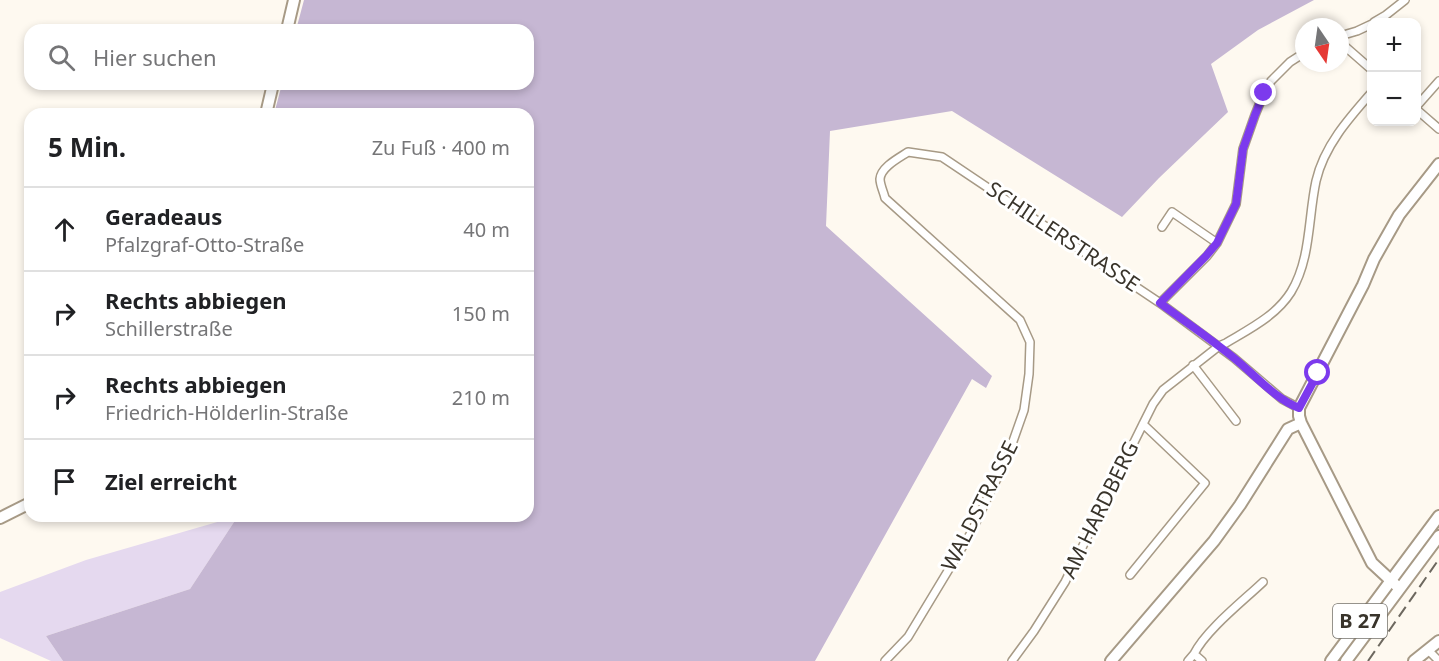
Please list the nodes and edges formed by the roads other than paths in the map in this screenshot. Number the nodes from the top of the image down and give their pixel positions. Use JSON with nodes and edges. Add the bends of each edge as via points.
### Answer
{"nodes":[{"id":1,"x":294,"y":0,"type":"edge"},
{"id":2,"x":1405,"y":0,"type":"edge"},
{"id":3,"x":1381,"y":18,"type":"edge"},
{"id":4,"x":288,"y":24,"type":"edge"},
{"id":5,"x":1367,"y":26,"type":"edge"},
{"id":6,"x":1349,"y":34,"type":"edge"},
{"id":7,"x":1349,"y":50,"type":"edge"},
{"id":8,"x":1295,"y":59,"type":"edge"},
{"id":9,"x":1367,"y":66,"type":"edge"},
{"id":10,"x":1439,"y":81,"type":"edge"},
{"id":11,"x":272,"y":90,"type":"edge"},
{"id":12,"x":1367,"y":97,"type":"edge"},
{"id":13,"x":1421,"y":102,"type":"edge"},
{"id":14,"x":267,"y":108,"type":"edge"},
{"id":15,"x":1421,"y":113,"type":"edge"},
{"id":16,"x":1439,"y":129,"type":"edge"},
{"id":17,"x":1439,"y":164,"type":"edge"},
{"id":18,"x":880,"y":180,"type":"joint"},
{"id":19,"x":1162,"y":227,"type":"dead end"},
{"id":20,"x":1217,"y":243,"type":"junction"},
{"id":21,"x":1160,"y":303,"type":"junction"},
{"id":22,"x":1219,"y":346,"type":"junction"},
{"id":23,"x":1193,"y":366,"type":"junction"},
{"id":24,"x":1299,"y":408,"type":"junction"},
{"id":25,"x":1236,"y":422,"type":"dead end"},
{"id":26,"x":1301,"y":423,"type":"junction"},
{"id":27,"x":1143,"y":424,"type":"junction"},
{"id":28,"x":24,"y":506,"type":"edge"},
{"id":29,"x":1439,"y":516,"type":"edge"},
{"id":30,"x":0,"y":518,"type":"edge"},
{"id":31,"x":1439,"y":536,"type":"edge"},
{"id":32,"x":1130,"y":575,"type":"dead end"},
{"id":33,"x":1390,"y":580,"type":"junction"},
{"id":34,"x":1263,"y":582,"type":"dead end"},
{"id":35,"x":1399,"y":588,"type":"junction"},
{"id":36,"x":1439,"y":641,"type":"edge"},
{"id":37,"x":1194,"y":654,"type":"junction"},
{"id":38,"x":1434,"y":657,"type":"edge"},
{"id":39,"x":885,"y":661,"type":"edge"},
{"id":40,"x":1012,"y":661,"type":"edge"},
{"id":41,"x":1111,"y":661,"type":"edge"},
{"id":42,"x":1188,"y":661,"type":"edge"},
{"id":43,"x":1202,"y":661,"type":"edge"},
{"id":44,"x":1330,"y":661,"type":"edge"},
{"id":45,"x":1346,"y":661,"type":"edge"},
{"id":46,"x":1414,"y":661,"type":"edge"}],
"edges":[{"from":1,"to":4,"type":"street"},
{"from":2,"to":3,"type":"street"},
{"from":5,"to":6,"type":"street"},
{"from":7,"to":9,"type":"street"},
{"from":8,"to":20,"type":"street","via":[[1264,93],[1243,149],[1236,204]]},
{"from":10,"to":13,"type":"street"},
{"from":11,"to":14,"type":"street"},
{"from":12,"to":22,"type":"street","name":"AM HARDBERG","via":[[1325,156],[1316,180],[1301,270],[1290,293],[1264,319]]},
{"from":15,"to":16,"type":"street"},
{"from":17,"to":24,"type":"street","via":[[1399,215]]},
{"from":18,"to":21,"type":"street","name":"SCHILLERSTRASSE","via":[[890,163],[908,152],[942,157]]},
{"from":18,"to":39,"type":"street","name":"WALDSTRASSE","via":[[885,198],[1020,320],[1030,342],[1024,410],[1005,464],[972,531],[926,608],[908,637]]},
{"from":19,"to":20,"type":"street","via":[[1172,212]]},
{"from":20,"to":21,"type":"street"},
{"from":21,"to":22,"type":"street","name":"SCHILLERSTRASSE"},
{"from":22,"to":23,"type":"street","name":"AM HARDBERG"},
{"from":22,"to":24,"type":"street","name":"SCHILLERSTRASSE","via":[[1282,399]]},
{"from":23,"to":25,"type":"street"},
{"from":23,"to":27,"type":"street","name":"AM HARDBERG","via":[[1163,390]]},
{"from":24,"to":26,"type":"street"},
{"from":26,"to":33,"type":"street","via":[[1372,563]]},
{"from":26,"to":41,"type":"street","via":[[1288,429],[1214,541]]},
{"from":27,"to":32,"type":"street","via":[[1205,483]]},
{"from":27,"to":40,"type":"street","name":"AM HARDBERG","via":[[1065,582]]},
{"from":28,"to":30,"type":"street"},
{"from":29,"to":33,"type":"street","number":"B 27"},
{"from":31,"to":35,"type":"street","number":"B 27"},
{"from":33,"to":35,"type":"street"},
{"from":33,"to":44,"type":"street","number":"B 27"},
{"from":34,"to":37,"type":"street","via":[[1216,626]]},
{"from":35,"to":45,"type":"street","number":"B 27"},
{"from":36,"to":38,"type":"street"},
{"from":37,"to":42,"type":"street"},
{"from":37,"to":43,"type":"street"},
{"from":38,"to":46,"type":"street"}]}
